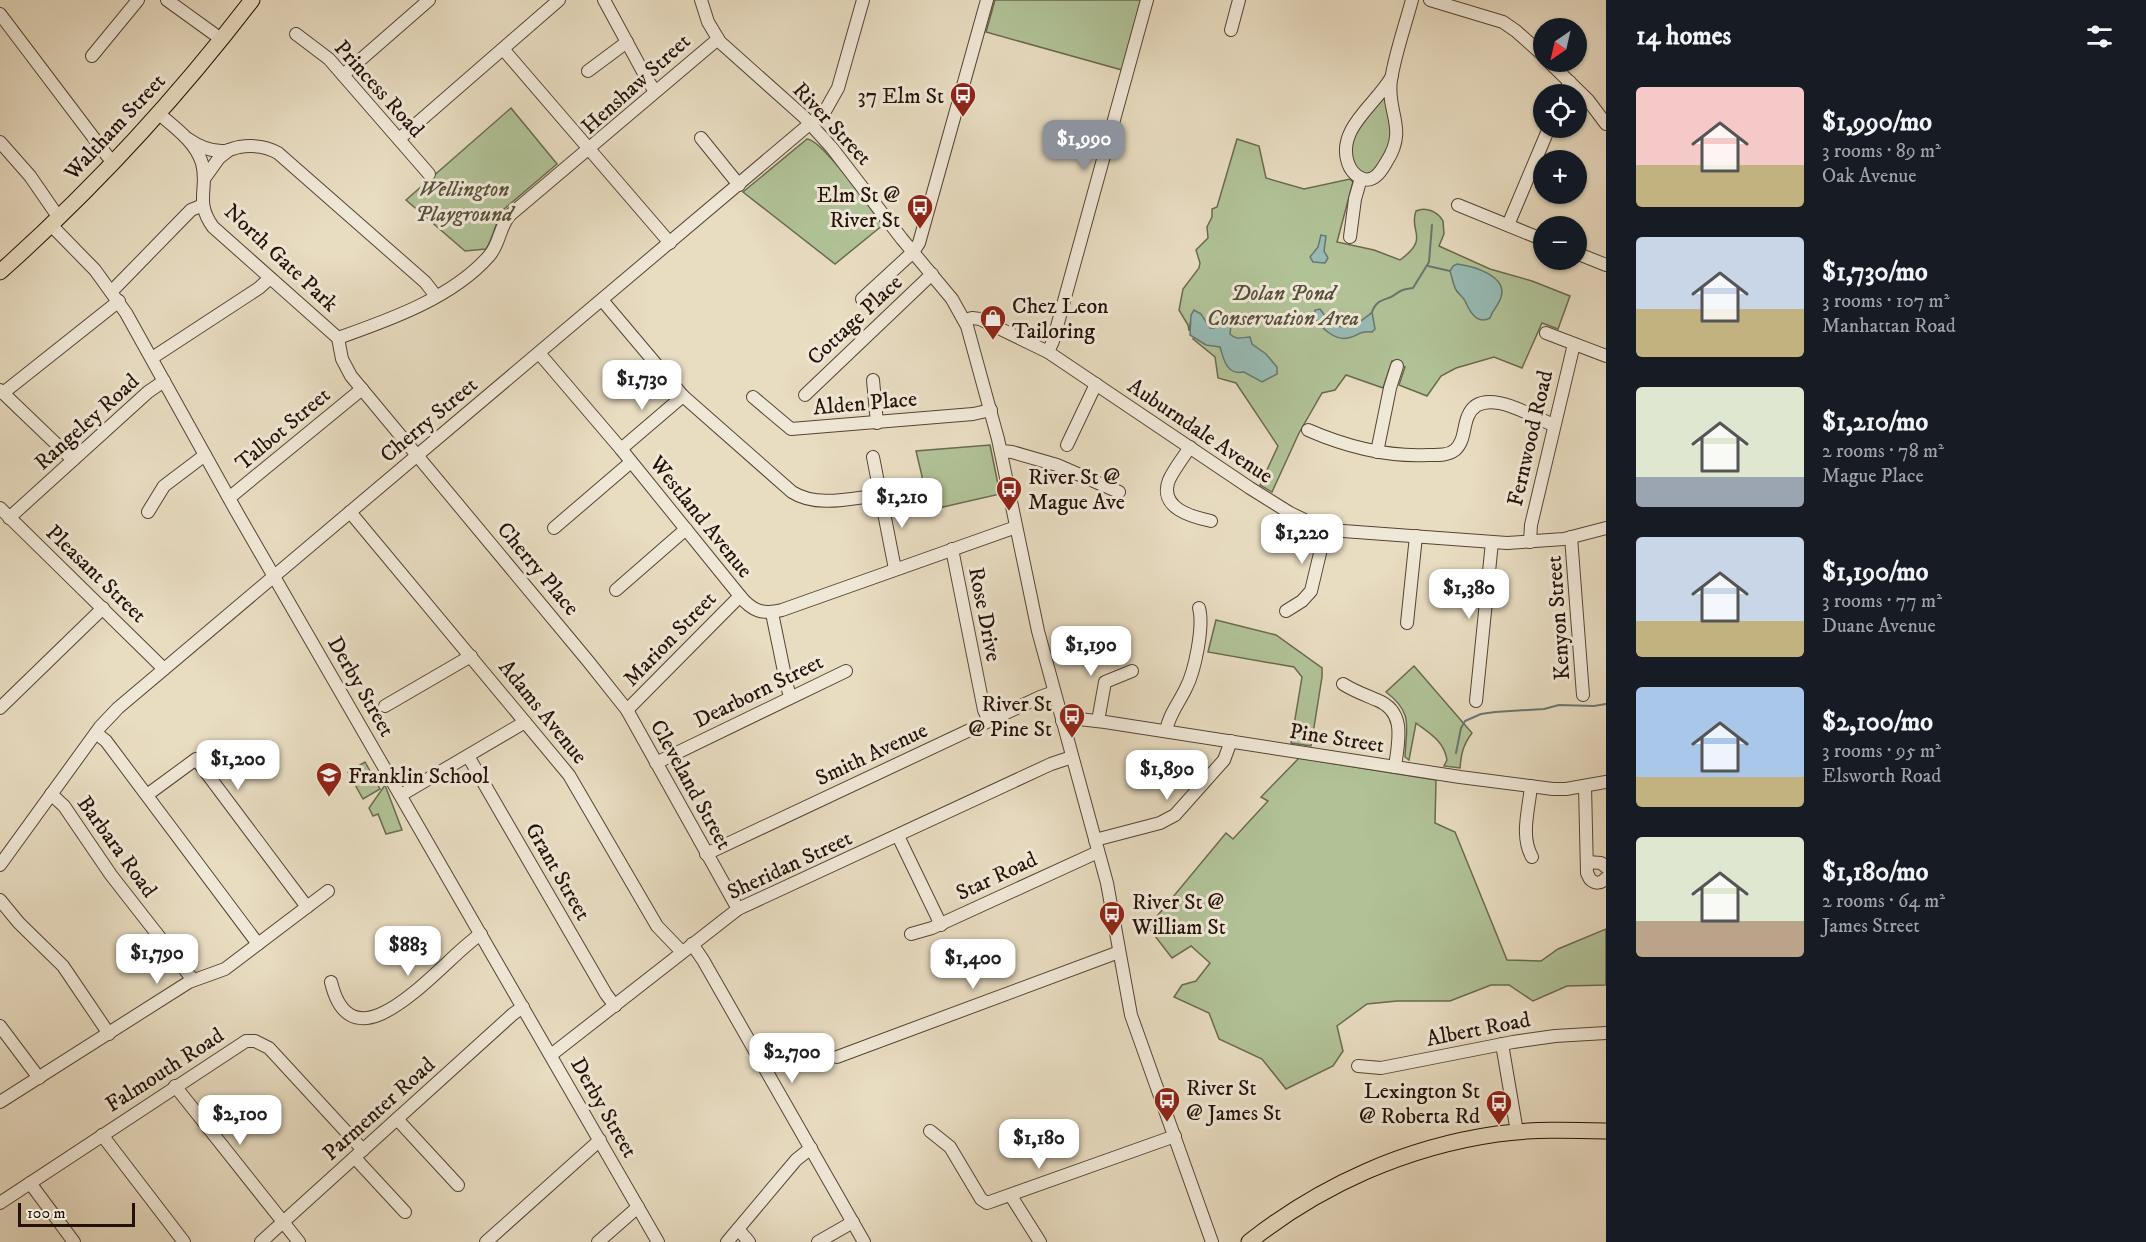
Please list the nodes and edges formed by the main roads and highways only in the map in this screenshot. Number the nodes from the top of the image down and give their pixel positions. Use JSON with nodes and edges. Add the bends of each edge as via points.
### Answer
{"nodes":[{"id":1,"x":252,"y":0,"type":"edge"},
{"id":2,"x":0,"y":272,"type":"edge"},
{"id":3,"x":1606,"y":1131,"type":"edge"},
{"id":4,"x":1249,"y":1242,"type":"edge"}],
"edges":[{"from":1,"to":2,"type":"main road","name":"Waltham Street","via":[[158,113],[55,221]]},
{"from":3,"to":4,"type":"main road","via":[[1517,1132],[1415,1153],[1344,1181]]}]}
